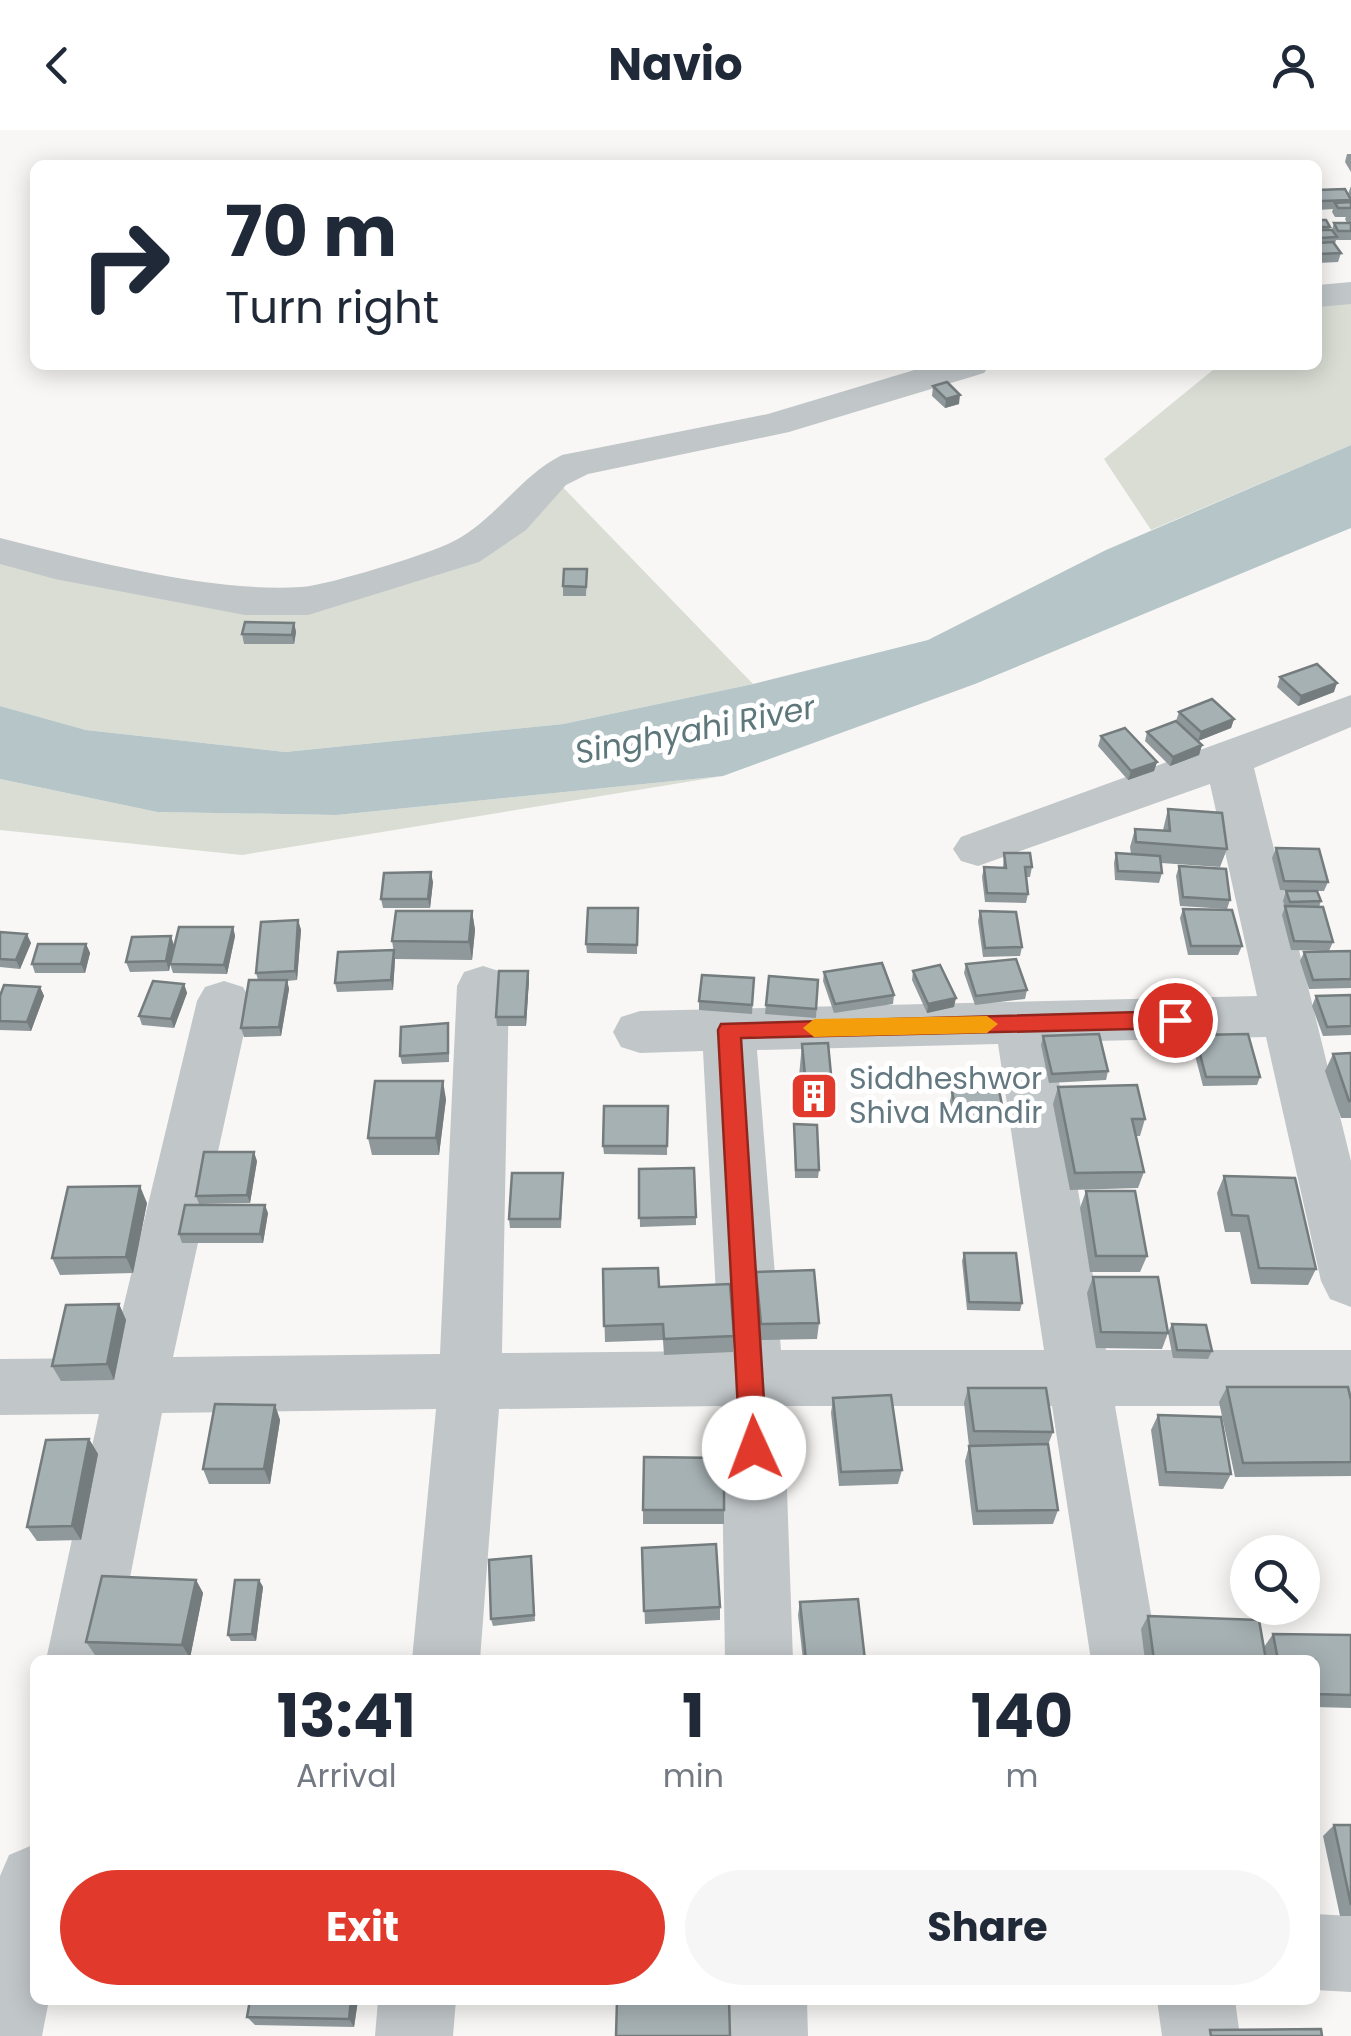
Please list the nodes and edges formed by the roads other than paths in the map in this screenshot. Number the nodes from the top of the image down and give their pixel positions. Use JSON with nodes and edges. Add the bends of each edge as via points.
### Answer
{"nodes":[{"id":1,"x":1351,"y":293,"type":"edge"},
{"id":2,"x":1322,"y":296,"type":"edge"},
{"id":3,"x":954,"y":370,"type":"edge"},
{"id":4,"x":0,"y":550,"type":"edge"},
{"id":5,"x":1351,"y":710,"type":"edge"},
{"id":6,"x":1228,"y":760,"type":"junction"},
{"id":7,"x":978,"y":849,"type":"dead end"},
{"id":8,"x":483,"y":986,"type":"dead end"},
{"id":9,"x":224,"y":1000,"type":"dead end"},
{"id":10,"x":1289,"y":1016,"type":"junction"},
{"id":11,"x":1022,"y":1024,"type":"junction"},
{"id":12,"x":729,"y":1030,"type":"junction"},
{"id":13,"x":640,"y":1032,"type":"dead end"},
{"id":14,"x":1351,"y":1281,"type":"edge"},
{"id":15,"x":1079,"y":1376,"type":"junction"},
{"id":16,"x":752,"y":1378,"type":"junction"},
{"id":17,"x":1351,"y":1378,"type":"edge"},
{"id":18,"x":470,"y":1381,"type":"junction"},
{"id":19,"x":136,"y":1385,"type":"junction"},
{"id":20,"x":0,"y":1387,"type":"edge"},
{"id":21,"x":81,"y":1655,"type":"edge"},
{"id":22,"x":446,"y":1655,"type":"edge"},
{"id":23,"x":759,"y":1655,"type":"edge"},
{"id":24,"x":1124,"y":1655,"type":"edge"},
{"id":25,"x":30,"y":1905,"type":"edge"},
{"id":26,"x":1320,"y":1952,"type":"edge"},
{"id":27,"x":1351,"y":1954,"type":"edge"},
{"id":28,"x":417,"y":2005,"type":"edge"},
{"id":29,"x":768,"y":2005,"type":"edge"},
{"id":30,"x":1197,"y":2005,"type":"edge"},
{"id":31,"x":3,"y":2036,"type":"edge"},
{"id":32,"x":414,"y":2036,"type":"edge"},
{"id":33,"x":769,"y":2036,"type":"edge"},
{"id":34,"x":1201,"y":2036,"type":"edge"}],
"edges":[{"from":1,"to":2,"type":"street"},
{"from":3,"to":4,"type":"street","via":[[775,424],[576,464],[552,476],[511,520],[464,553],[308,601],[245,601]]},
{"from":5,"to":6,"type":"street"},
{"from":6,"to":7,"type":"street"},
{"from":6,"to":10,"type":"street"},
{"from":8,"to":18,"type":"street"},
{"from":9,"to":19,"type":"street"},
{"from":10,"to":11,"type":"street"},
{"from":10,"to":14,"type":"street"},
{"from":11,"to":12,"type":"street"},
{"from":11,"to":15,"type":"street"},
{"from":12,"to":13,"type":"street"},
{"from":12,"to":16,"type":"street"},
{"from":15,"to":16,"type":"street"},
{"from":15,"to":17,"type":"street"},
{"from":15,"to":24,"type":"street"},
{"from":16,"to":18,"type":"street"},
{"from":16,"to":23,"type":"street"},
{"from":18,"to":19,"type":"street"},
{"from":18,"to":22,"type":"street"},
{"from":19,"to":20,"type":"street"},
{"from":19,"to":21,"type":"street"},
{"from":25,"to":31,"type":"street"},
{"from":26,"to":27,"type":"street"},
{"from":28,"to":32,"type":"street"},
{"from":29,"to":33,"type":"street"},
{"from":30,"to":34,"type":"street"}]}
